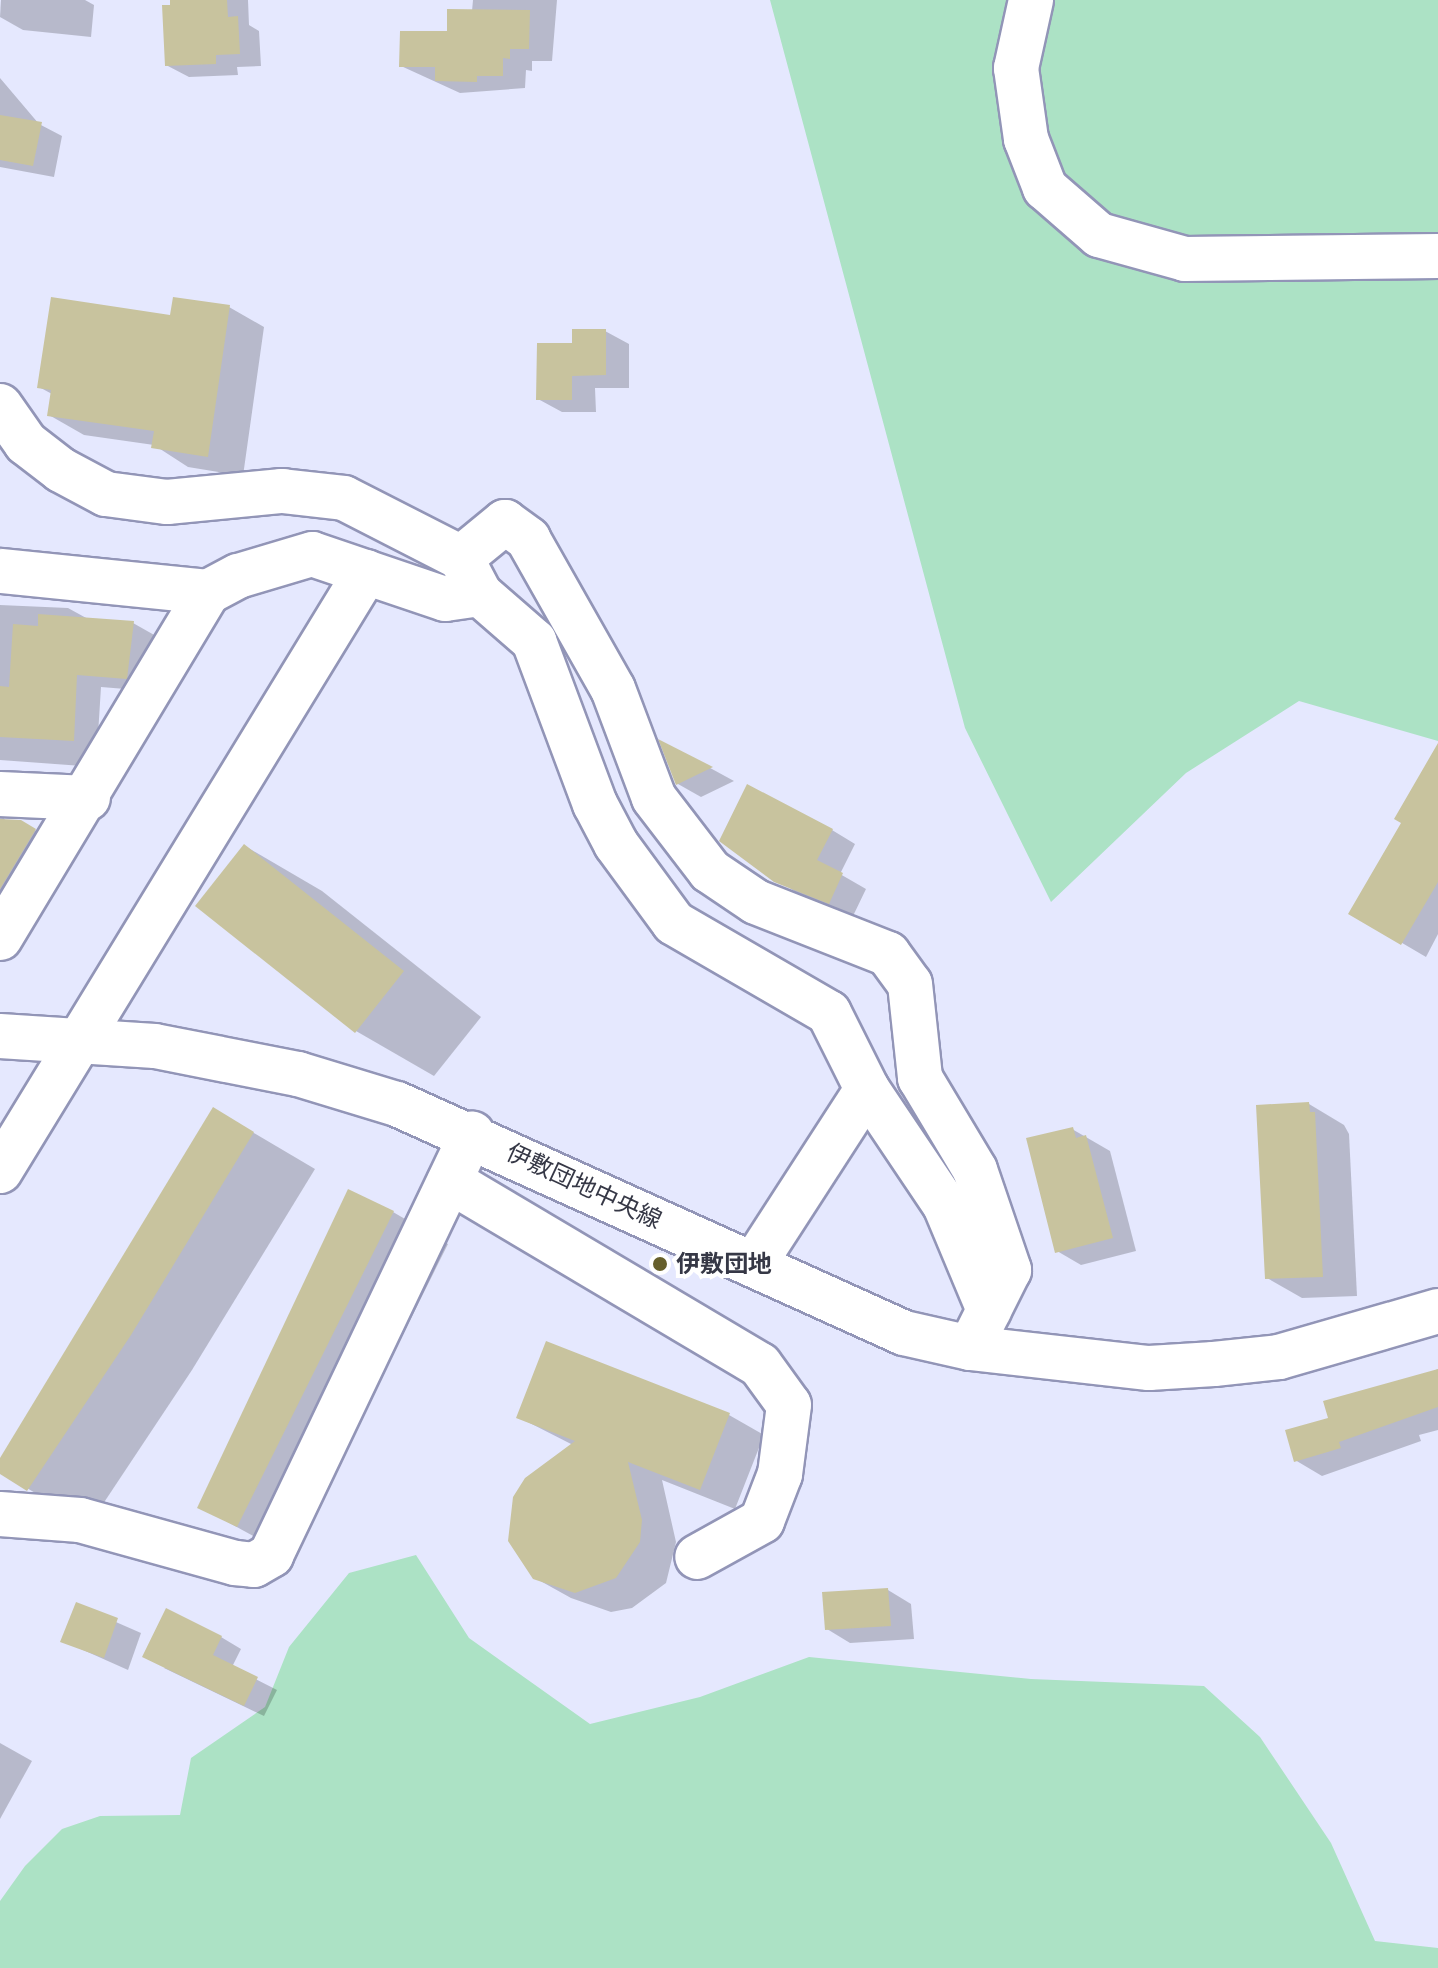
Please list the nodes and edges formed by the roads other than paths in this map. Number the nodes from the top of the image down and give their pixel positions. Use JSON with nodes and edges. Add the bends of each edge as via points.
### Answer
{"nodes":[{"id":1,"x":1031,"y":0,"type":"edge"},
{"id":2,"x":1438,"y":256,"type":"edge"},
{"id":3,"x":0,"y":406,"type":"edge"},
{"id":4,"x":0,"y":544,"type":"edge"},
{"id":5,"x":17,"y":572,"type":"edge"},
{"id":6,"x":366,"y":572,"type":"junction"},
{"id":7,"x":470,"y":576,"type":"junction"},
{"id":8,"x":208,"y":592,"type":"junction"},
{"id":9,"x":0,"y":794,"type":"edge"},
{"id":10,"x":88,"y":798,"type":"junction"},
{"id":11,"x":0,"y":938,"type":"edge"},
{"id":12,"x":0,"y":1036,"type":"edge"},
{"id":13,"x":78,"y":1041,"type":"junction"},
{"id":14,"x":867,"y":1089,"type":"junction"},
{"id":15,"x":472,"y":1134,"type":"junction"},
{"id":16,"x":0,"y":1171,"type":"edge"},
{"id":17,"x":450,"y":1181,"type":"junction"},
{"id":18,"x":754,"y":1264,"type":"junction"},
{"id":19,"x":989,"y":1310,"type":"junction"},
{"id":20,"x":1438,"y":1311,"type":"edge"},
{"id":21,"x":970,"y":1348,"type":"junction"},
{"id":22,"x":0,"y":1514,"type":"edge"},
{"id":23,"x":697,"y":1557,"type":"dead end"}],
"edges":[{"from":1,"to":2,"type":"street","via":[[1016,68],[1026,139],[1045,188],[1099,235],[1185,259]]},
{"from":3,"to":7,"type":"street","via":[[26,443],[106,494],[167,502],[282,491],[344,498]]},
{"from":4,"to":5,"type":"street"},
{"from":5,"to":8,"type":"street"},
{"from":6,"to":7,"type":"street","via":[[445,599]]},
{"from":6,"to":8,"type":"street","via":[[312,554],[238,576]]},
{"from":6,"to":13,"type":"street"},
{"from":7,"to":14,"type":"street","via":[[534,641],[609,831],[674,923],[829,1013]]},
{"from":7,"to":19,"type":"street","via":[[505,522],[528,539],[613,689],[654,798],[710,871],[756,902],[888,954],[910,984],[920,1078],[975,1170],[1009,1270]]},
{"from":8,"to":10,"type":"street"},
{"from":9,"to":10,"type":"street"},
{"from":10,"to":11,"type":"street"},
{"from":12,"to":13,"type":"street","name":"伊敷団地中央線"},
{"from":13,"to":15,"type":"street","name":"伊敷団地中央線","via":[[155,1046],[298,1074]]},
{"from":13,"to":16,"type":"street"},
{"from":14,"to":18,"type":"street"},
{"from":14,"to":19,"type":"street","via":[[945,1205]]},
{"from":15,"to":17,"type":"street"},
{"from":15,"to":18,"type":"street","name":"伊敷団地中央線"},
{"from":17,"to":22,"type":"street","via":[[271,1555],[254,1565],[235,1563],[80,1520]]},
{"from":17,"to":23,"type":"street","via":[[760,1365],[789,1405],[780,1474],[762,1521]]},
{"from":18,"to":21,"type":"street","name":"伊敷団地中央線","via":[[904,1333]]},
{"from":19,"to":21,"type":"street"},
{"from":20,"to":21,"type":"street","name":"伊敷団地中央線","via":[[1279,1357],[1214,1364],[1149,1368]]}]}
